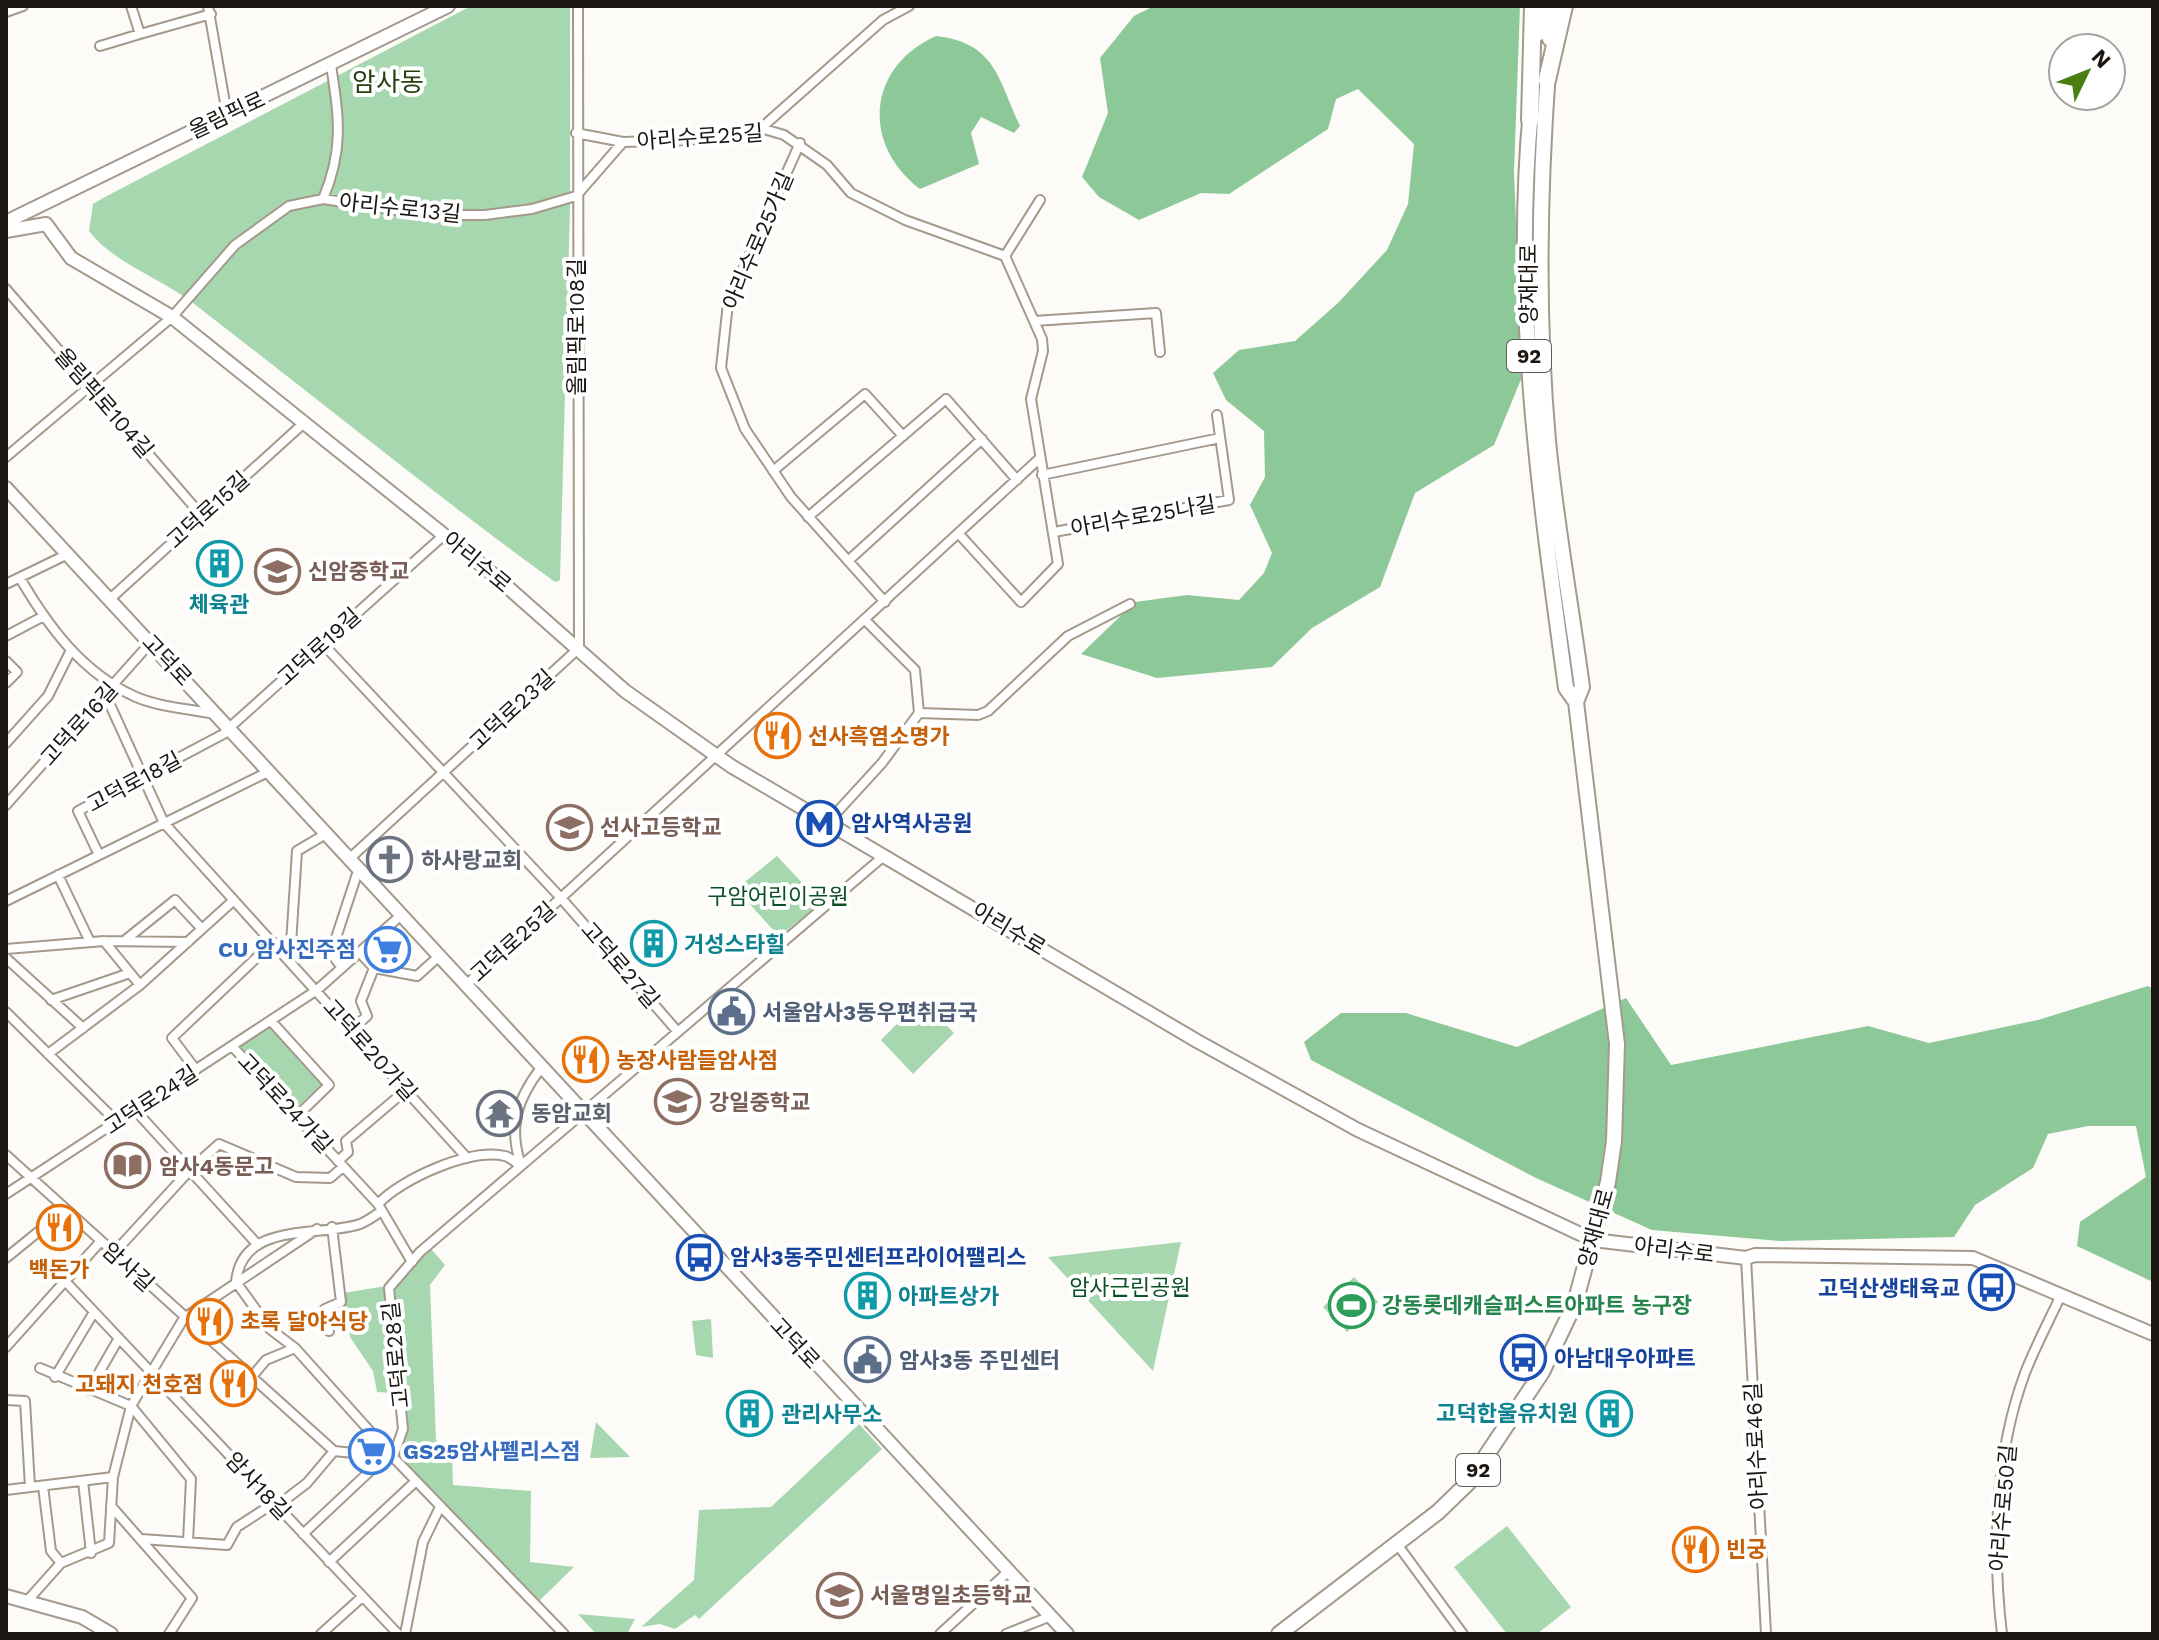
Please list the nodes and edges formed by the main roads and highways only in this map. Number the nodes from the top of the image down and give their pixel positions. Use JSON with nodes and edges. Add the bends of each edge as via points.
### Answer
{"nodes":[{"id":1,"x":448,"y":6,"type":"edge"},
{"id":2,"x":1533,"y":6,"type":"edge"},
{"id":3,"x":1542,"y":6,"type":"edge"},
{"id":4,"x":1554,"y":6,"type":"edge"},
{"id":5,"x":1564,"y":6,"type":"edge"},
{"id":6,"x":1547,"y":80,"type":"junction"},
{"id":7,"x":1530,"y":120,"type":"junction"},
{"id":8,"x":6,"y":222,"type":"edge"},
{"id":9,"x":6,"y":231,"type":"edge"},
{"id":10,"x":6,"y":488,"type":"edge"},
{"id":11,"x":1576,"y":702,"type":"junction"},
{"id":12,"x":1593,"y":1240,"type":"junction"},
{"id":13,"x":2153,"y":1334,"type":"edge"},
{"id":14,"x":6,"y":1596,"type":"edge"},
{"id":15,"x":111,"y":1634,"type":"edge"},
{"id":16,"x":1067,"y":1634,"type":"edge"},
{"id":17,"x":1279,"y":1634,"type":"edge"}],
"edges":[{"from":1,"to":8,"type":"main road","name":"올림픽로"},
{"from":2,"to":7,"type":"highway"},
{"from":3,"to":7,"type":"main road","name":"양재대로","number":"92"},
{"from":4,"to":6,"type":"main road","name":"양재대로","number":"92"},
{"from":5,"to":6,"type":"highway"},
{"from":6,"to":11,"type":"main road","name":"양재대로","number":"92","via":[[1542,170],[1544,369],[1550,454],[1582,687]]},
{"from":7,"to":11,"type":"main road","name":"양재대로","number":"92","via":[[1526,296],[1533,443],[1566,688]]},
{"from":9,"to":12,"type":"main road","name":"아리수로","via":[[46,224],[71,258],[172,317],[444,535],[625,691],[716,756],[1197,1041],[1358,1130]]},
{"from":10,"to":16,"type":"main road","name":"고덕로"},
{"from":11,"to":12,"type":"main road","name":"양재대로","number":"92","via":[[1617,1044],[1614,1141]]},
{"from":12,"to":13,"type":"main road","name":"아리수로","via":[[1746,1258],[1973,1258]]},
{"from":12,"to":17,"type":"main road","name":"양재대로","number":"92","via":[[1560,1340],[1468,1483]]},
{"from":14,"to":15,"type":"main road","via":[[82,1617]]}]}
